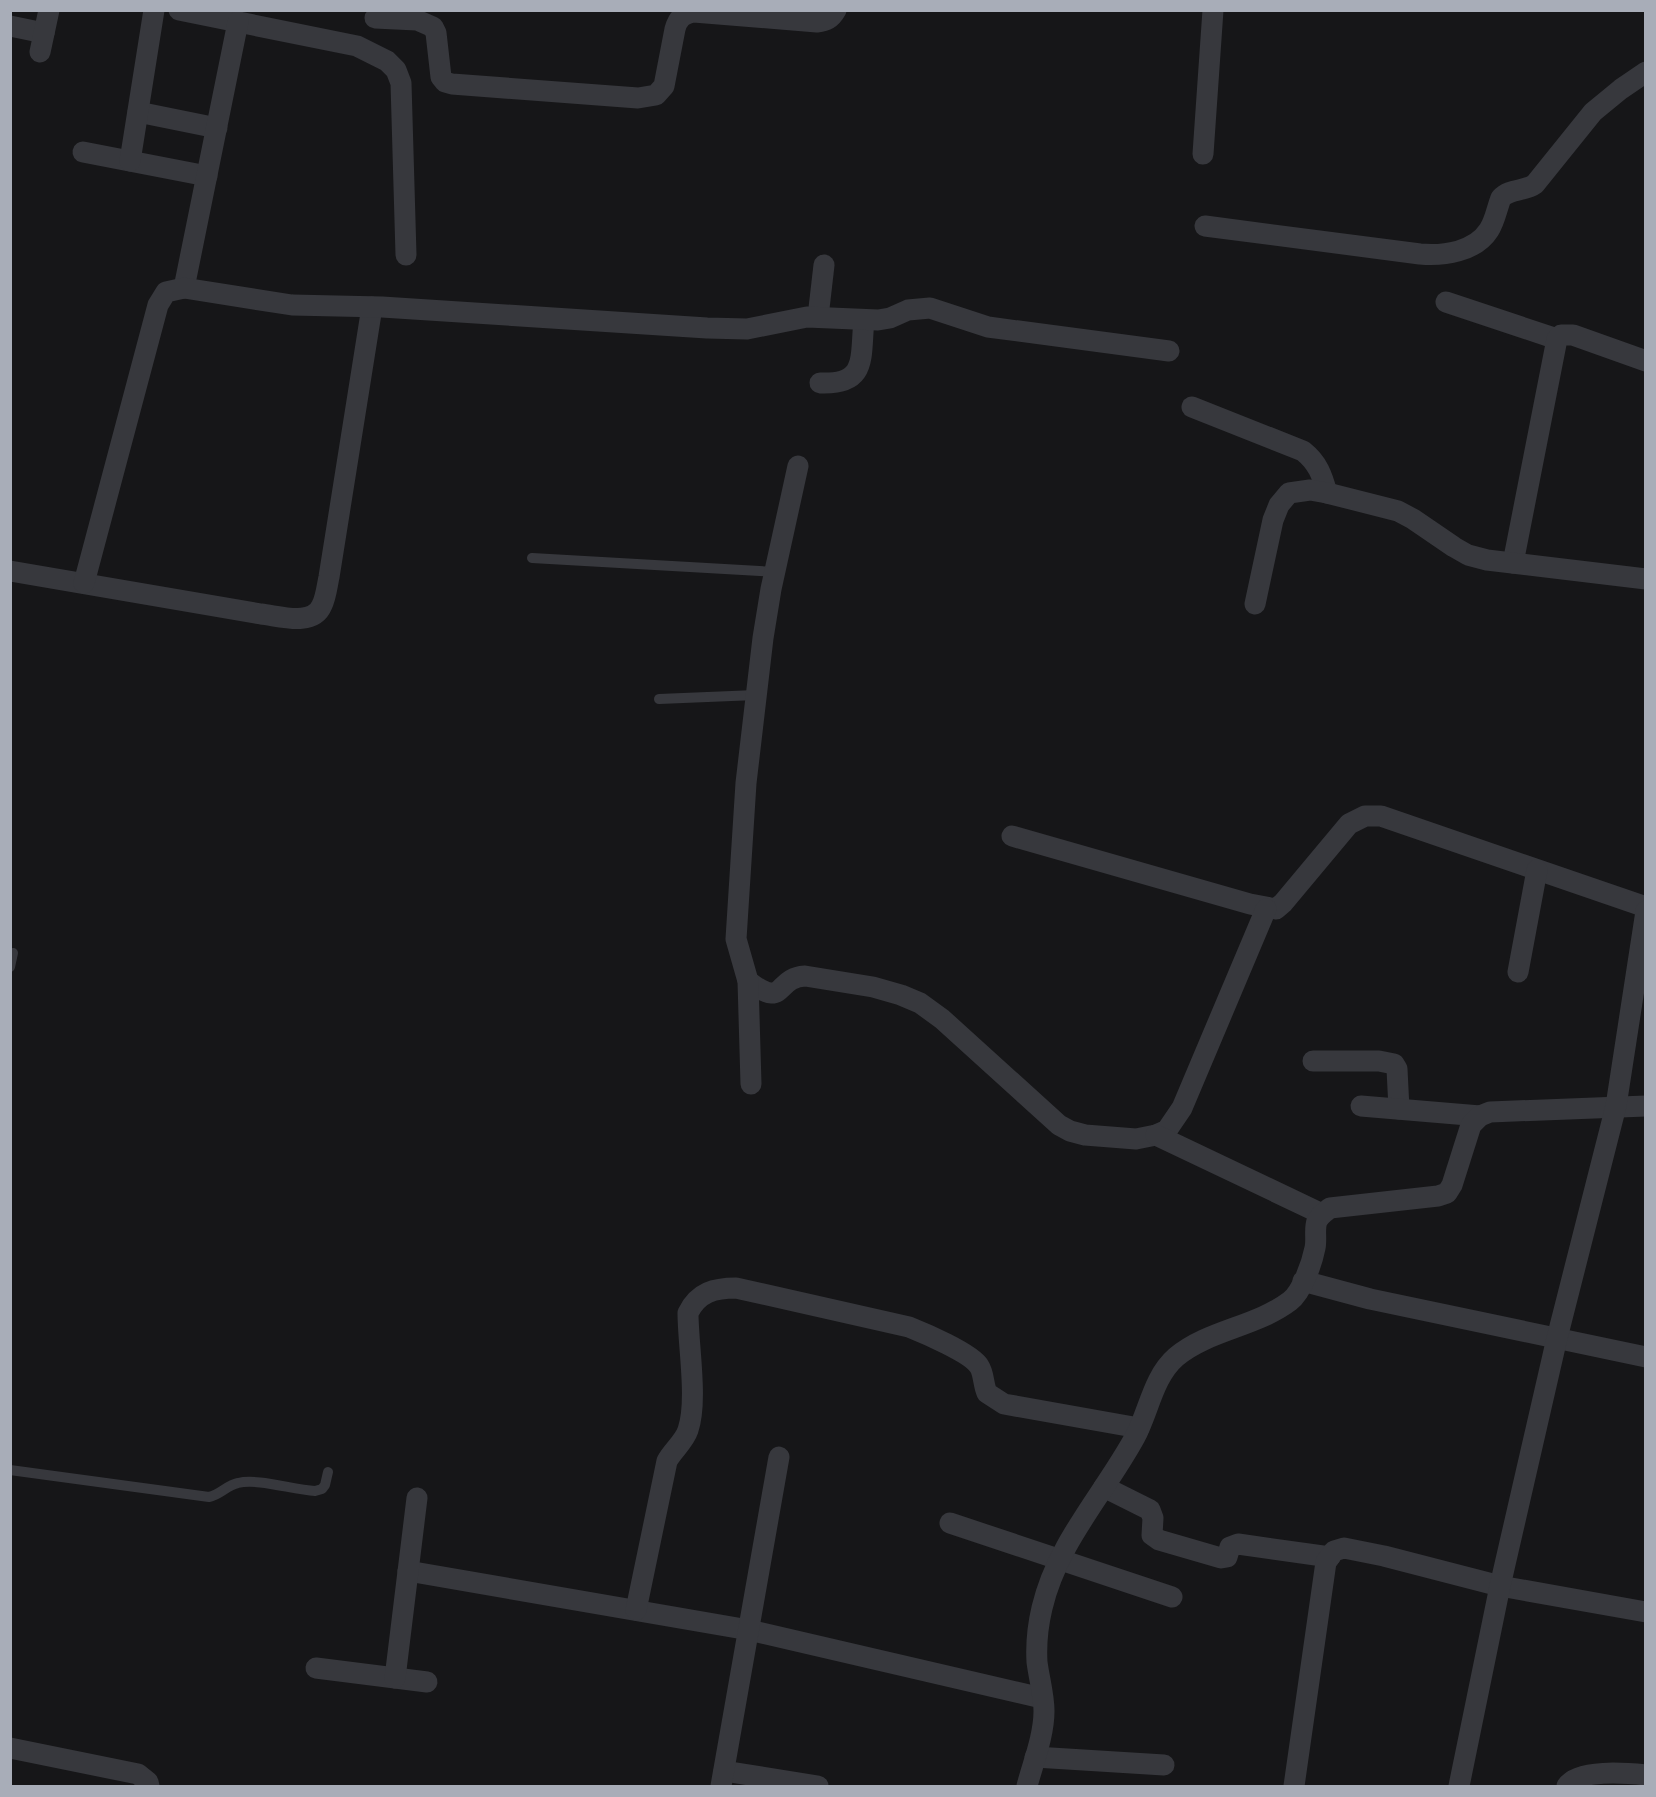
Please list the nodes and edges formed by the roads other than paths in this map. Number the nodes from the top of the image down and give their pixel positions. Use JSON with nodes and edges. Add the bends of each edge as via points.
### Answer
{"nodes":[{"id":1,"x":49,"y":10,"type":"edge"},
{"id":2,"x":153,"y":10,"type":"edge"},
{"id":3,"x":179,"y":10,"type":"edge"},
{"id":4,"x":836,"y":10,"type":"edge"},
{"id":5,"x":1213,"y":10,"type":"edge"},
{"id":6,"x":376,"y":14,"type":"edge"},
{"id":7,"x":238,"y":22,"type":"junction"},
{"id":8,"x":10,"y":26,"type":"edge"},
{"id":9,"x":373,"y":53,"type":"junction"},
{"id":10,"x":1646,"y":72,"type":"edge"},
{"id":11,"x":138,"y":112,"type":"junction"},
{"id":12,"x":217,"y":128,"type":"junction"},
{"id":13,"x":83,"y":152,"type":"dead end"},
{"id":14,"x":1203,"y":154,"type":"dead end"},
{"id":15,"x":130,"y":161,"type":"junction"},
{"id":16,"x":207,"y":176,"type":"junction"},
{"id":17,"x":1205,"y":226,"type":"dead end"},
{"id":18,"x":406,"y":255,"type":"dead end"},
{"id":19,"x":824,"y":265,"type":"dead end"},
{"id":20,"x":184,"y":288,"type":"junction"},
{"id":21,"x":1446,"y":302,"type":"dead end"},
{"id":22,"x":372,"y":307,"type":"junction"},
{"id":23,"x":818,"y":317,"type":"junction"},
{"id":24,"x":864,"y":320,"type":"junction"},
{"id":25,"x":1557,"y":339,"type":"junction"},
{"id":26,"x":1169,"y":351,"type":"dead end"},
{"id":27,"x":1646,"y":361,"type":"edge"},
{"id":28,"x":820,"y":383,"type":"dead end"},
{"id":29,"x":1192,"y":407,"type":"dead end"},
{"id":30,"x":798,"y":466,"type":"dead end"},
{"id":31,"x":1327,"y":493,"type":"junction"},
{"id":32,"x":532,"y":558,"type":"dead end"},
{"id":33,"x":1513,"y":563,"type":"junction"},
{"id":34,"x":10,"y":571,"type":"edge"},
{"id":35,"x":775,"y":572,"type":"junction"},
{"id":36,"x":1646,"y":579,"type":"edge"},
{"id":37,"x":84,"y":583,"type":"junction"},
{"id":38,"x":1255,"y":604,"type":"dead end"},
{"id":39,"x":756,"y":695,"type":"junction"},
{"id":40,"x":659,"y":699,"type":"dead end"},
{"id":41,"x":1012,"y":836,"type":"dead end"},
{"id":42,"x":1538,"y":870,"type":"junction"},
{"id":43,"x":1266,"y":909,"type":"junction"},
{"id":44,"x":1646,"y":909,"type":"edge"},
{"id":45,"x":13,"y":953,"type":"dead end"},
{"id":46,"x":10,"y":967,"type":"edge"},
{"id":47,"x":1518,"y":972,"type":"dead end"},
{"id":48,"x":748,"y":981,"type":"junction"},
{"id":49,"x":1313,"y":1061,"type":"dead end"},
{"id":50,"x":752,"y":1084,"type":"dead end"},
{"id":51,"x":1361,"y":1106,"type":"dead end"},
{"id":52,"x":1616,"y":1106,"type":"junction"},
{"id":53,"x":1646,"y":1106,"type":"edge"},
{"id":54,"x":1399,"y":1109,"type":"junction"},
{"id":55,"x":1480,"y":1116,"type":"junction"},
{"id":56,"x":1156,"y":1135,"type":"junction"},
{"id":57,"x":1322,"y":1214,"type":"junction"},
{"id":58,"x":1303,"y":1281,"type":"junction"},
{"id":59,"x":1557,"y":1338,"type":"junction"},
{"id":60,"x":1646,"y":1357,"type":"edge"},
{"id":61,"x":1139,"y":1428,"type":"junction"},
{"id":62,"x":779,"y":1457,"type":"dead end"},
{"id":63,"x":10,"y":1470,"type":"edge"},
{"id":64,"x":328,"y":1472,"type":"dead end"},
{"id":65,"x":1104,"y":1487,"type":"junction"},
{"id":66,"x":417,"y":1498,"type":"dead end"},
{"id":67,"x":950,"y":1523,"type":"dead end"},
{"id":68,"x":1330,"y":1557,"type":"junction"},
{"id":69,"x":1059,"y":1561,"type":"junction"},
{"id":70,"x":408,"y":1571,"type":"junction"},
{"id":71,"x":1500,"y":1587,"type":"junction"},
{"id":72,"x":1172,"y":1597,"type":"dead end"},
{"id":73,"x":636,"y":1610,"type":"junction"},
{"id":74,"x":1646,"y":1612,"type":"edge"},
{"id":75,"x":748,"y":1630,"type":"junction"},
{"id":76,"x":316,"y":1668,"type":"dead end"},
{"id":77,"x":395,"y":1678,"type":"junction"},
{"id":78,"x":427,"y":1682,"type":"dead end"},
{"id":79,"x":1042,"y":1698,"type":"junction"},
{"id":80,"x":10,"y":1748,"type":"edge"},
{"id":81,"x":1035,"y":1757,"type":"junction"},
{"id":82,"x":1164,"y":1766,"type":"dead end"},
{"id":83,"x":1646,"y":1775,"type":"edge"},
{"id":84,"x":723,"y":1779,"type":"edge"},
{"id":85,"x":149,"y":1786,"type":"edge"},
{"id":86,"x":818,"y":1786,"type":"edge"},
{"id":87,"x":1028,"y":1786,"type":"edge"},
{"id":88,"x":1294,"y":1786,"type":"edge"},
{"id":89,"x":1459,"y":1786,"type":"edge"},
{"id":90,"x":1567,"y":1786,"type":"edge"}],
"edges":[{"from":1,"to":8,"type":"street","via":[[42,43]]},
{"from":2,"to":11,"type":"street"},
{"from":3,"to":7,"type":"street"},
{"from":4,"to":6,"type":"street","via":[[826,21],[817,22],[687,14],[677,22],[664,86],[656,95],[638,98],[445,82],[433,27],[417,20]]},
{"from":5,"to":14,"type":"street"},
{"from":6,"to":9,"type":"street"},
{"from":7,"to":9,"type":"street","via":[[357,46]]},
{"from":7,"to":12,"type":"street"},
{"from":9,"to":18,"type":"street","via":[[396,70],[401,83]]},
{"from":10,"to":17,"type":"street","via":[[1593,112],[1535,184],[1504,194],[1488,232],[1464,249],[1439,255],[1420,254]]},
{"from":11,"to":12,"type":"street"},
{"from":11,"to":15,"type":"street"},
{"from":12,"to":16,"type":"street"},
{"from":13,"to":15,"type":"street"},
{"from":15,"to":16,"type":"street"},
{"from":16,"to":20,"type":"street"},
{"from":19,"to":23,"type":"street"},
{"from":20,"to":22,"type":"street","via":[[292,305]]},
{"from":20,"to":37,"type":"street","via":[[166,292],[158,304]]},
{"from":21,"to":25,"type":"street"},
{"from":22,"to":23,"type":"street","via":[[747,329]]},
{"from":22,"to":37,"type":"street","via":[[329,577],[318,612],[302,618],[261,614]]},
{"from":23,"to":24,"type":"street"},
{"from":24,"to":26,"type":"street","via":[[930,308],[988,327]]},
{"from":24,"to":28,"type":"street","via":[[854,375],[843,382]]},
{"from":25,"to":27,"type":"street","via":[[1574,335]]},
{"from":25,"to":33,"type":"street"},
{"from":29,"to":31,"type":"street","via":[[1303,451],[1314,459]]},
{"from":30,"to":35,"type":"street"},
{"from":31,"to":33,"type":"street","via":[[1398,511],[1468,555]]},
{"from":31,"to":38,"type":"street","via":[[1290,493],[1278,505]]},
{"from":32,"to":35,"type":"lane"},
{"from":33,"to":36,"type":"street"},
{"from":34,"to":37,"type":"street"},
{"from":35,"to":39,"type":"street"},
{"from":39,"to":40,"type":"lane"},
{"from":39,"to":48,"type":"street","via":[[736,939]]},
{"from":41,"to":43,"type":"street"},
{"from":42,"to":43,"type":"street","via":[[1381,816],[1365,816],[1349,824],[1283,903],[1276,909]]},
{"from":42,"to":44,"type":"street"},
{"from":42,"to":47,"type":"street"},
{"from":43,"to":56,"type":"street","via":[[1182,1108],[1167,1130]]},
{"from":44,"to":52,"type":"street"},
{"from":45,"to":46,"type":"lane"},
{"from":48,"to":50,"type":"street"},
{"from":48,"to":56,"type":"street","via":[[769,994],[794,978],[805,976],[901,995],[942,1019],[1059,1125],[1085,1135],[1136,1139]]},
{"from":49,"to":54,"type":"street","via":[[1394,1064]]},
{"from":51,"to":54,"type":"street"},
{"from":52,"to":53,"type":"street"},
{"from":52,"to":55,"type":"street","via":[[1490,1112]]},
{"from":52,"to":59,"type":"street"},
{"from":54,"to":55,"type":"street"},
{"from":55,"to":57,"type":"street","via":[[1471,1125],[1447,1193],[1330,1208]]},
{"from":56,"to":57,"type":"street"},
{"from":57,"to":58,"type":"street"},
{"from":58,"to":59,"type":"street"},
{"from":58,"to":61,"type":"street","via":[[1292,1300],[1191,1347],[1176,1358],[1164,1371]]},
{"from":59,"to":60,"type":"street"},
{"from":59,"to":71,"type":"street"},
{"from":61,"to":65,"type":"street"},
{"from":61,"to":73,"type":"street","via":[[1004,1404],[987,1393],[981,1369],[972,1358],[909,1327],[736,1288],[711,1290],[688,1313],[692,1414],[685,1438],[667,1461]]},
{"from":62,"to":75,"type":"street"},
{"from":63,"to":64,"type":"lane","via":[[208,1497],[231,1485],[250,1482],[315,1491],[325,1485]]},
{"from":65,"to":68,"type":"street","via":[[1150,1510],[1154,1518],[1152,1535],[1159,1540],[1221,1558],[1227,1557],[1230,1548],[1238,1544]]},
{"from":65,"to":69,"type":"street"},
{"from":66,"to":70,"type":"street"},
{"from":67,"to":69,"type":"street"},
{"from":68,"to":71,"type":"street","via":[[1344,1548]]},
{"from":68,"to":88,"type":"street","via":[[1326,1562]]},
{"from":69,"to":72,"type":"street"},
{"from":69,"to":79,"type":"street","via":[[1042,1607],[1038,1632]]},
{"from":70,"to":73,"type":"street"},
{"from":70,"to":77,"type":"street"},
{"from":71,"to":74,"type":"street"},
{"from":71,"to":89,"type":"street"},
{"from":73,"to":75,"type":"street"},
{"from":75,"to":79,"type":"street"},
{"from":75,"to":84,"type":"street"},
{"from":76,"to":77,"type":"street"},
{"from":77,"to":78,"type":"street"},
{"from":79,"to":81,"type":"street","via":[[1044,1722]]},
{"from":80,"to":85,"type":"street","via":[[138,1774]]},
{"from":81,"to":82,"type":"street"},
{"from":81,"to":87,"type":"street"},
{"from":83,"to":90,"type":"street","via":[[1585,1774]]},
{"from":84,"to":86,"type":"street"}]}
